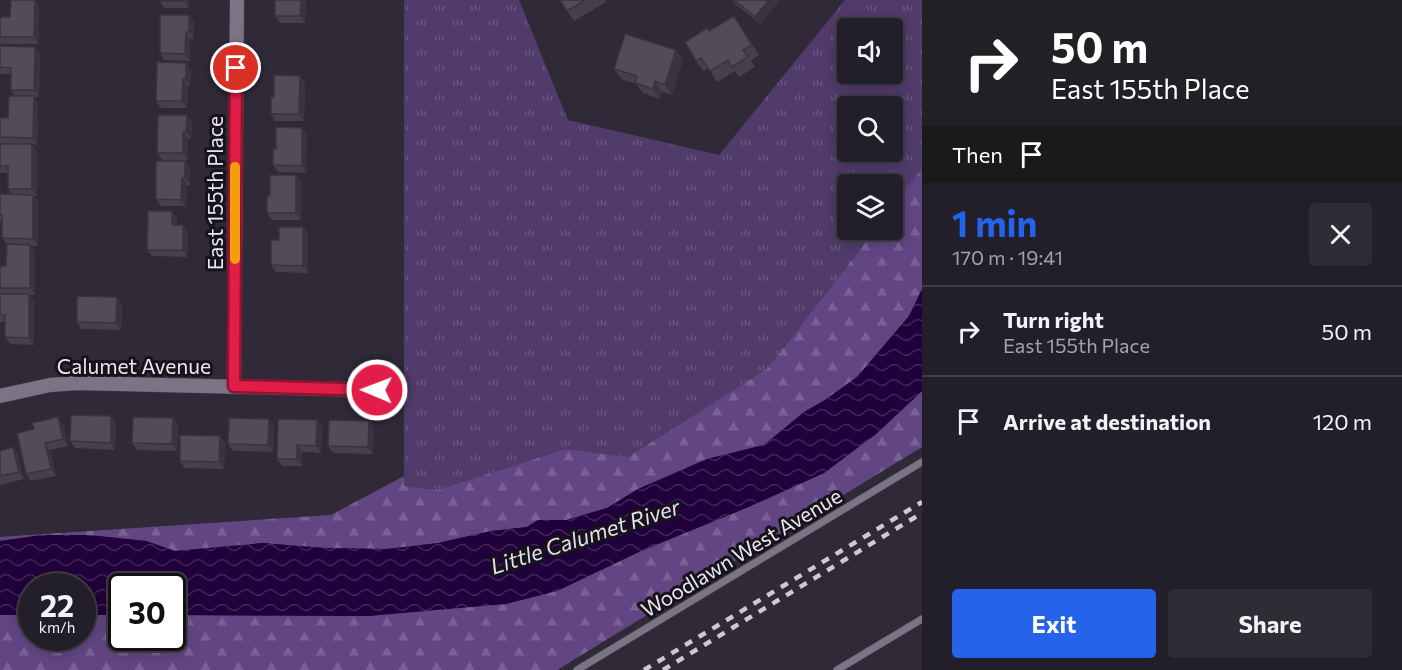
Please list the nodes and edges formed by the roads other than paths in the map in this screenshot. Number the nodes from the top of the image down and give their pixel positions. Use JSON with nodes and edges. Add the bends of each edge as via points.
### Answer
{"nodes":[{"id":1,"x":237,"y":0,"type":"edge"},
{"id":2,"x":234,"y":386,"type":"junction"},
{"id":3,"x":377,"y":390,"type":"dead end"},
{"id":4,"x":0,"y":396,"type":"edge"},
{"id":5,"x":922,"y":462,"type":"edge"},
{"id":6,"x":922,"y":619,"type":"edge"},
{"id":7,"x":577,"y":670,"type":"edge"},
{"id":8,"x":837,"y":670,"type":"edge"}],
"edges":[{"from":1,"to":2,"type":"street","name":"East 155th Place"},
{"from":2,"to":3,"type":"street","name":"Calumet Avenue"},
{"from":2,"to":4,"type":"street","name":"Calumet Avenue","via":[[78,383]]},
{"from":5,"to":7,"type":"lane","name":"Woodlawn West Avenue"},
{"from":6,"to":8,"type":"lane"}]}
